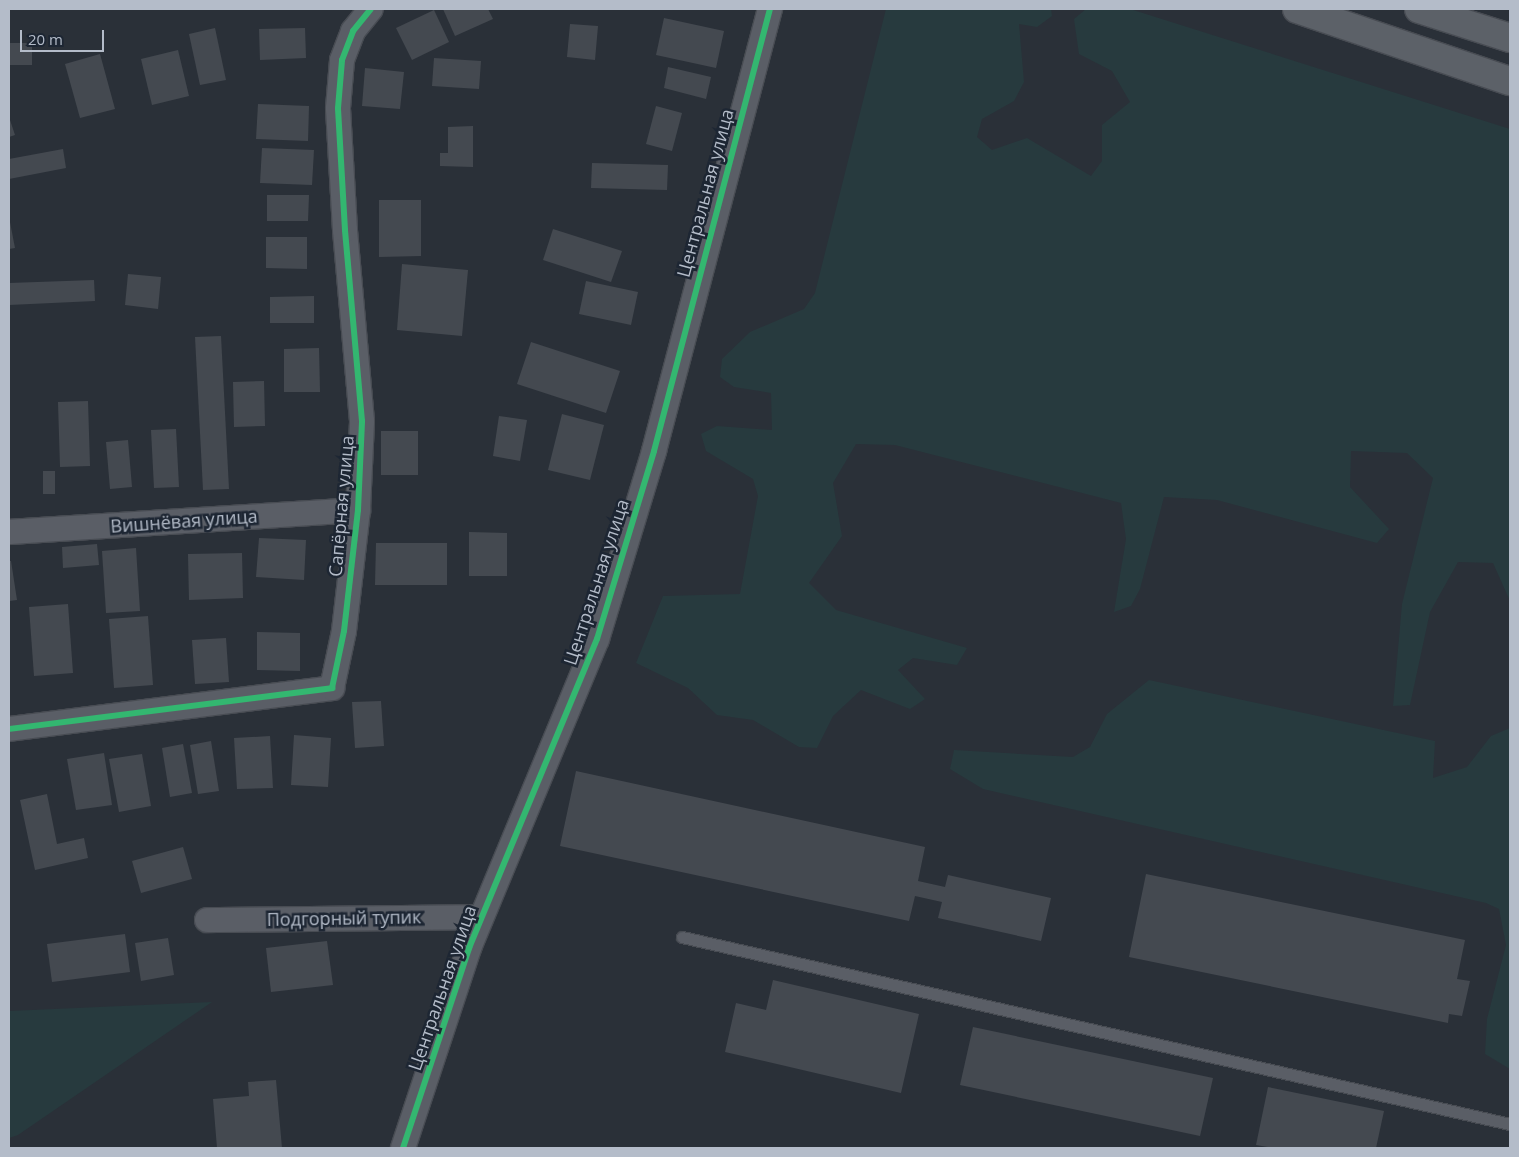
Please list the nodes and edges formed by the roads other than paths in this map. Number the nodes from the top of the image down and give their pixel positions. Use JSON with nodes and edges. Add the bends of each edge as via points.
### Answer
{"nodes":[{"id":1,"x":371,"y":9,"type":"edge"},
{"id":2,"x":770,"y":9,"type":"edge"},
{"id":3,"x":1296,"y":9,"type":"edge"},
{"id":4,"x":1419,"y":9,"type":"edge"},
{"id":5,"x":1510,"y":38,"type":"edge"},
{"id":6,"x":1510,"y":80,"type":"edge"},
{"id":7,"x":358,"y":510,"type":"junction"},
{"id":8,"x":9,"y":532,"type":"edge"},
{"id":9,"x":9,"y":729,"type":"edge"},
{"id":10,"x":482,"y":917,"type":"junction"},
{"id":11,"x":207,"y":920,"type":"dead end"},
{"id":12,"x":682,"y":937,"type":"dead end"},
{"id":13,"x":1510,"y":1124,"type":"edge"},
{"id":14,"x":403,"y":1148,"type":"edge"}],
"edges":[{"from":1,"to":7,"type":"street","name":"Сапёрная улица","via":[[353,31],[342,60],[338,108],[362,421]]},
{"from":2,"to":10,"type":"street","name":"Центральная улица","via":[[654,451],[596,639]]},
{"from":3,"to":6,"type":"main road"},
{"from":4,"to":5,"type":"main road"},
{"from":7,"to":8,"type":"street","name":"Вишнёвая улица"},
{"from":7,"to":9,"type":"street","name":"Сапёрная улица","via":[[344,631],[332,688]]},
{"from":10,"to":11,"type":"street","name":"Подгорный тупик"},
{"from":10,"to":14,"type":"street","name":"Центральная улица"},
{"from":12,"to":13,"type":"lane"}]}
